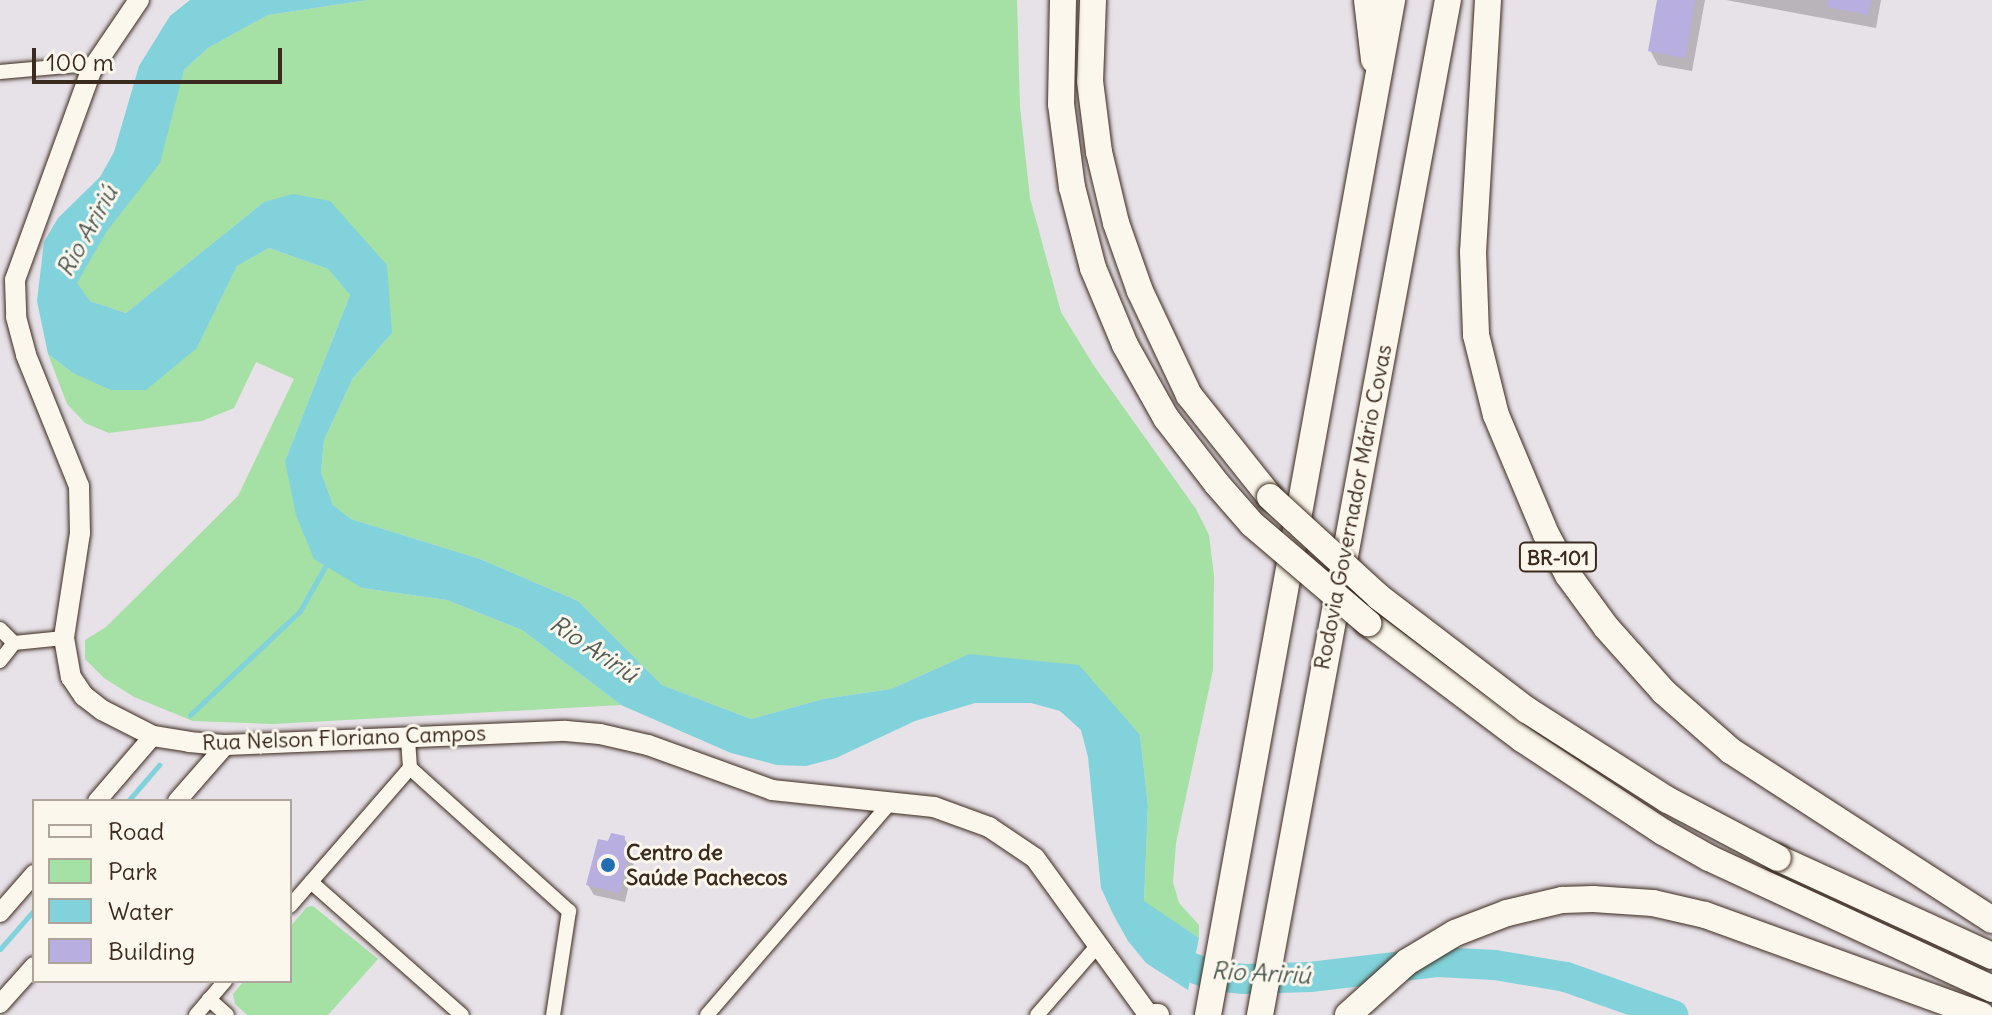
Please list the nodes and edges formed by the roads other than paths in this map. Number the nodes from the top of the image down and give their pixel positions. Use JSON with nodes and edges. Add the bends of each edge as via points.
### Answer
{"nodes":[{"id":1,"x":139,"y":0,"type":"edge"},
{"id":2,"x":1063,"y":0,"type":"edge"},
{"id":3,"x":1367,"y":0,"type":"edge"},
{"id":4,"x":1392,"y":0,"type":"edge"},
{"id":5,"x":1448,"y":0,"type":"edge"},
{"id":6,"x":1488,"y":0,"type":"edge"},
{"id":7,"x":1092,"y":4,"type":"edge"},
{"id":8,"x":91,"y":71,"type":"junction"},
{"id":9,"x":0,"y":72,"type":"edge"},
{"id":10,"x":1377,"y":82,"type":"junction"},
{"id":11,"x":8,"y":276,"type":"edge"},
{"id":12,"x":0,"y":629,"type":"edge"},
{"id":13,"x":64,"y":638,"type":"junction"},
{"id":14,"x":14,"y":643,"type":"junction"},
{"id":15,"x":0,"y":661,"type":"edge"},
{"id":16,"x":153,"y":736,"type":"junction"},
{"id":17,"x":408,"y":737,"type":"junction"},
{"id":18,"x":226,"y":745,"type":"junction"},
{"id":19,"x":410,"y":768,"type":"junction"},
{"id":20,"x":99,"y":799,"type":"edge"},
{"id":21,"x":179,"y":799,"type":"edge"},
{"id":22,"x":889,"y":804,"type":"junction"},
{"id":23,"x":32,"y":876,"type":"edge"},
{"id":24,"x":311,"y":882,"type":"junction"},
{"id":25,"x":292,"y":904,"type":"edge"},
{"id":26,"x":0,"y":913,"type":"edge"},
{"id":27,"x":1992,"y":920,"type":"edge"},
{"id":28,"x":1099,"y":944,"type":"junction"},
{"id":29,"x":1992,"y":956,"type":"edge"},
{"id":30,"x":32,"y":968,"type":"edge"},
{"id":31,"x":223,"y":983,"type":"edge"},
{"id":32,"x":1992,"y":989,"type":"edge"},
{"id":33,"x":209,"y":999,"type":"junction"},
{"id":34,"x":0,"y":1004,"type":"edge"},
{"id":35,"x":1151,"y":1014,"type":"edge"},
{"id":36,"x":196,"y":1015,"type":"edge"},
{"id":37,"x":227,"y":1015,"type":"edge"},
{"id":38,"x":462,"y":1015,"type":"edge"},
{"id":39,"x":553,"y":1015,"type":"edge"},
{"id":40,"x":707,"y":1015,"type":"edge"},
{"id":41,"x":1037,"y":1015,"type":"edge"},
{"id":42,"x":1208,"y":1015,"type":"edge"},
{"id":43,"x":1260,"y":1015,"type":"edge"},
{"id":44,"x":1348,"y":1015,"type":"edge"},
{"id":45,"x":1982,"y":1015,"type":"edge"}],
"edges":[{"from":1,"to":8,"type":"main road","name":"Rua Nelson Floriano Campos"},
{"from":2,"to":32,"type":"highway","bridge":true,"via":[[1061,104],[1081,228],[1125,345],[1190,452],[1252,524],[1368,623],[1576,776],[1686,845]]},
{"from":3,"to":10,"type":"highway"},
{"from":4,"to":10,"type":"highway"},
{"from":5,"to":43,"type":"highway","name":"Rodovia Governador Mário Covas"},
{"from":6,"to":27,"type":"highway","number":"BR-101","via":[[1473,252],[1476,335],[1496,415],[1568,575],[1664,692],[1731,751]]},
{"from":7,"to":29,"type":"highway","bridge":true,"via":[[1093,116],[1116,223],[1140,291],[1189,395],[1270,497],[1379,597],[1487,681],[1644,786],[1778,858]]},
{"from":8,"to":9,"type":"street","via":[[78,65]]},
{"from":8,"to":11,"type":"main road","name":"Rua Nelson Floriano Campos"},
{"from":10,"to":42,"type":"highway"},
{"from":11,"to":13,"type":"main road","name":"Rua Nelson Floriano Campos","via":[[26,355],[79,486],[80,533]]},
{"from":12,"to":14,"type":"street"},
{"from":13,"to":14,"type":"street"},
{"from":13,"to":16,"type":"main road","name":"Rua Nelson Floriano Campos","via":[[71,677],[84,696]]},
{"from":14,"to":15,"type":"street"},
{"from":16,"to":18,"type":"main road","name":"Rua Nelson Floriano Campos"},
{"from":16,"to":20,"type":"street"},
{"from":17,"to":18,"type":"main road","name":"Rua Nelson Floriano Campos"},
{"from":17,"to":19,"type":"street"},
{"from":17,"to":22,"type":"main road","name":"Rua Nelson Floriano Campos","via":[[597,734],[648,745],[772,790]]},
{"from":18,"to":21,"type":"street"},
{"from":19,"to":24,"type":"street"},
{"from":19,"to":39,"type":"street","via":[[569,911]]},
{"from":22,"to":28,"type":"main road","name":"Rua Nelson Floriano Campos","via":[[934,807],[1009,837],[1035,858]]},
{"from":22,"to":40,"type":"street"},
{"from":23,"to":26,"type":"street"},
{"from":24,"to":25,"type":"street"},
{"from":24,"to":38,"type":"street"},
{"from":28,"to":35,"type":"main road","name":"Rua Nelson Floriano Campos"},
{"from":28,"to":41,"type":"street"},
{"from":30,"to":34,"type":"street"},
{"from":31,"to":33,"type":"street"},
{"from":33,"to":36,"type":"street"},
{"from":33,"to":37,"type":"street"},
{"from":44,"to":45,"type":"highway","via":[[1407,962],[1455,933],[1562,900],[1653,903],[1732,924]]}]}
